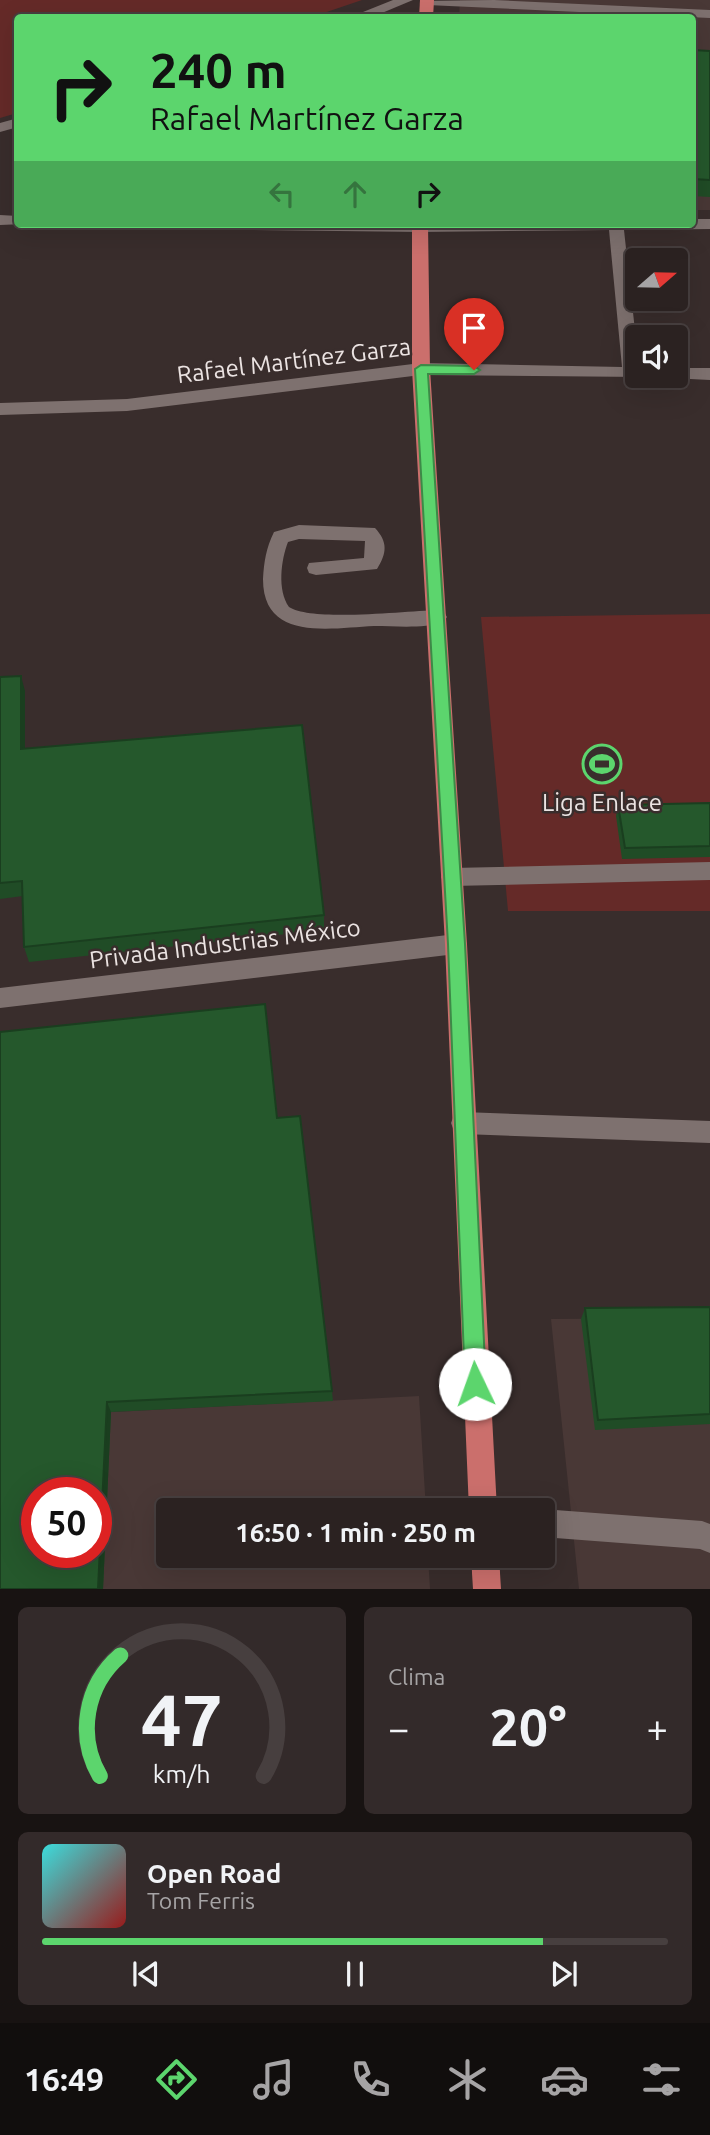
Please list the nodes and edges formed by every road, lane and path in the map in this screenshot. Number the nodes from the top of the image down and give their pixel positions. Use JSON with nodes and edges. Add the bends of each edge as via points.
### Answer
{"nodes":[{"id":1,"x":405,"y":0,"type":"edge"},
{"id":2,"x":427,"y":0,"type":"edge"},
{"id":3,"x":590,"y":9,"type":"edge"},
{"id":4,"x":366,"y":14,"type":"edge"},
{"id":5,"x":710,"y":14,"type":"edge"},
{"id":6,"x":420,"y":228,"type":"edge"},
{"id":7,"x":616,"y":228,"type":"edge"},
{"id":8,"x":628,"y":325,"type":"edge"},
{"id":9,"x":421,"y":369,"type":"junction"},
{"id":10,"x":625,"y":373,"type":"edge"},
{"id":11,"x":688,"y":374,"type":"edge"},
{"id":12,"x":710,"y":374,"type":"edge"},
{"id":13,"x":0,"y":409,"type":"edge"},
{"id":14,"x":316,"y":568,"type":"dead end"},
{"id":15,"x":436,"y":617,"type":"junction"},
{"id":16,"x":710,"y":871,"type":"edge"},
{"id":17,"x":452,"y":877,"type":"junction"},
{"id":18,"x":456,"y":944,"type":"junction"},
{"id":19,"x":0,"y":998,"type":"edge"},
{"id":20,"x":463,"y":1122,"type":"junction"},
{"id":21,"x":710,"y":1132,"type":"edge"},
{"id":22,"x":482,"y":1498,"type":"edge"},
{"id":23,"x":555,"y":1524,"type":"edge"},
{"id":24,"x":710,"y":1539,"type":"edge"},
{"id":25,"x":486,"y":1568,"type":"edge"},
{"id":26,"x":487,"y":1589,"type":"edge"}],
"edges":[{"from":1,"to":4,"type":"street"},
{"from":2,"to":3,"type":"street"},
{"from":3,"to":5,"type":"street"},
{"from":6,"to":9,"type":"main road"},
{"from":7,"to":8,"type":"street"},
{"from":9,"to":10,"type":"street","name":"Rafael Martínez Garza"},
{"from":9,"to":13,"type":"street","name":"Rafael Martínez Garza","via":[[127,405]]},
{"from":9,"to":15,"type":"main road"},
{"from":11,"to":12,"type":"street"},
{"from":14,"to":15,"type":"street","via":[[370,564],[377,546],[368,533],[299,532],[282,537],[273,554],[272,596],[281,611],[303,621]]},
{"from":15,"to":17,"type":"main road"},
{"from":16,"to":17,"type":"street"},
{"from":17,"to":18,"type":"main road"},
{"from":18,"to":19,"type":"street","name":"Privada Industrias México"},
{"from":18,"to":20,"type":"main road"},
{"from":20,"to":21,"type":"street"},
{"from":20,"to":22,"type":"main road"},
{"from":23,"to":24,"type":"street"},
{"from":25,"to":26,"type":"main road"}]}
